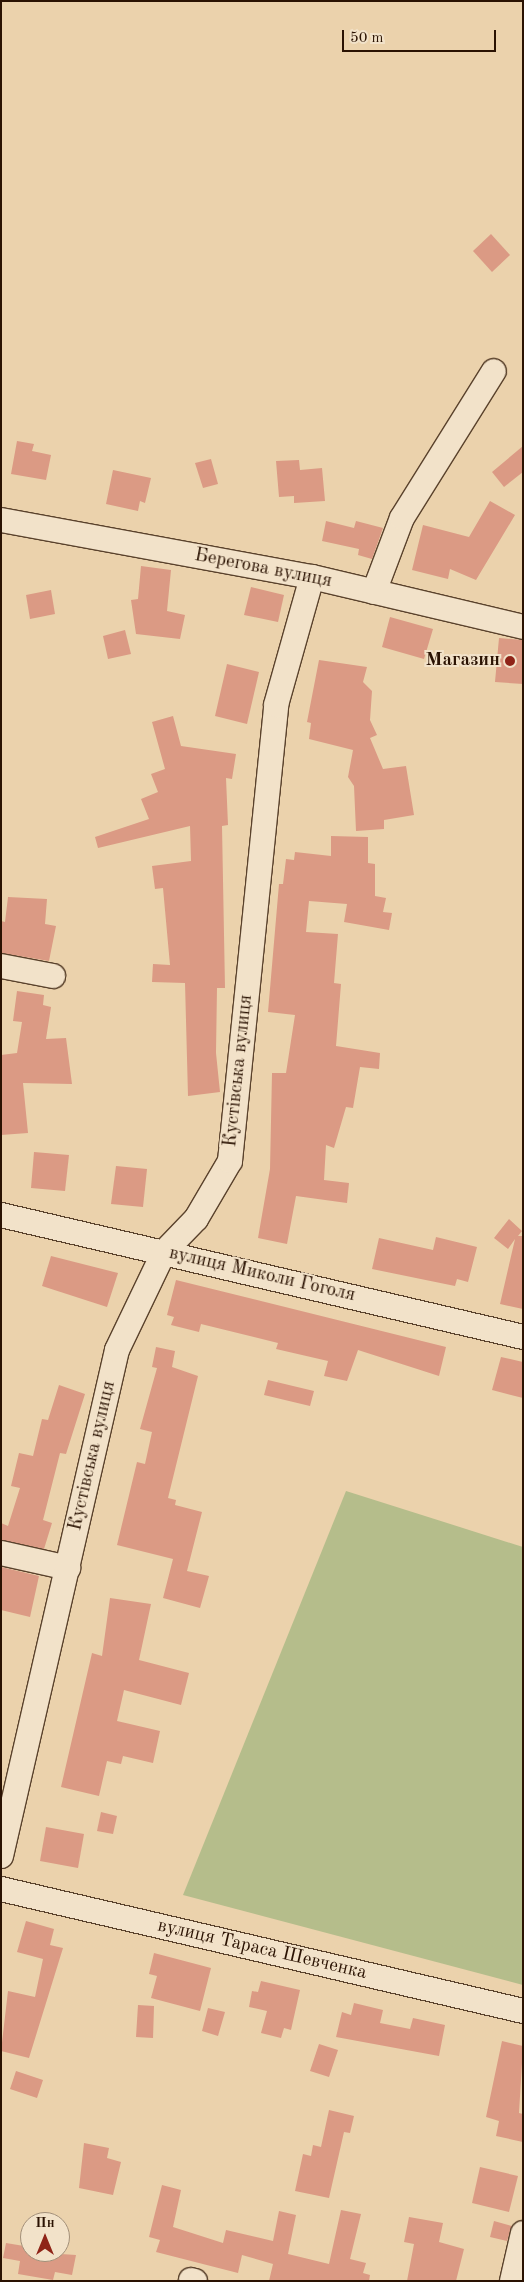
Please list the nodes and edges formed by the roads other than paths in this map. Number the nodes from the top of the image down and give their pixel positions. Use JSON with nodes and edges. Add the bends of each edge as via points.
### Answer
{"nodes":[{"id":1,"x":494,"y":371,"type":"dead end"},
{"id":2,"x":1,"y":520,"type":"edge"},
{"id":3,"x":312,"y":577,"type":"junction"},
{"id":4,"x":374,"y":592,"type":"junction"},
{"id":5,"x":523,"y":627,"type":"edge"},
{"id":6,"x":1,"y":966,"type":"edge"},
{"id":7,"x":53,"y":976,"type":"dead end"},
{"id":8,"x":1,"y":1215,"type":"edge"},
{"id":9,"x":164,"y":1252,"type":"junction"},
{"id":10,"x":523,"y":1336,"type":"edge"},
{"id":11,"x":1,"y":1553,"type":"edge"},
{"id":12,"x":68,"y":1568,"type":"junction"},
{"id":13,"x":1,"y":1856,"type":"edge"},
{"id":14,"x":1,"y":1889,"type":"edge"},
{"id":15,"x":523,"y":2011,"type":"edge"},
{"id":16,"x":523,"y":2233,"type":"edge"},
{"id":17,"x":512,"y":2281,"type":"edge"}],
"edges":[{"from":1,"to":4,"type":"street","via":[[402,518]]},
{"from":2,"to":3,"type":"street","name":"Берегова вулиця"},
{"from":3,"to":4,"type":"street","name":"Берегова вулиця"},
{"from":3,"to":9,"type":"street","name":"Кустівська вулиця","via":[[276,705],[230,1161],[196,1219]]},
{"from":4,"to":5,"type":"street","name":"Берегова вулиця"},
{"from":6,"to":7,"type":"street"},
{"from":8,"to":9,"type":"street","name":"вулиця Миколи Гоголя"},
{"from":9,"to":10,"type":"street","name":"вулиця Миколи Гоголя"},
{"from":9,"to":12,"type":"street","name":"Кустівська вулиця","via":[[118,1350]]},
{"from":11,"to":12,"type":"street"},
{"from":12,"to":13,"type":"street","name":"Кустівська вулиця"},
{"from":14,"to":15,"type":"street","name":"вулиця Тараса Шевченка"},
{"from":16,"to":17,"type":"street"}]}
